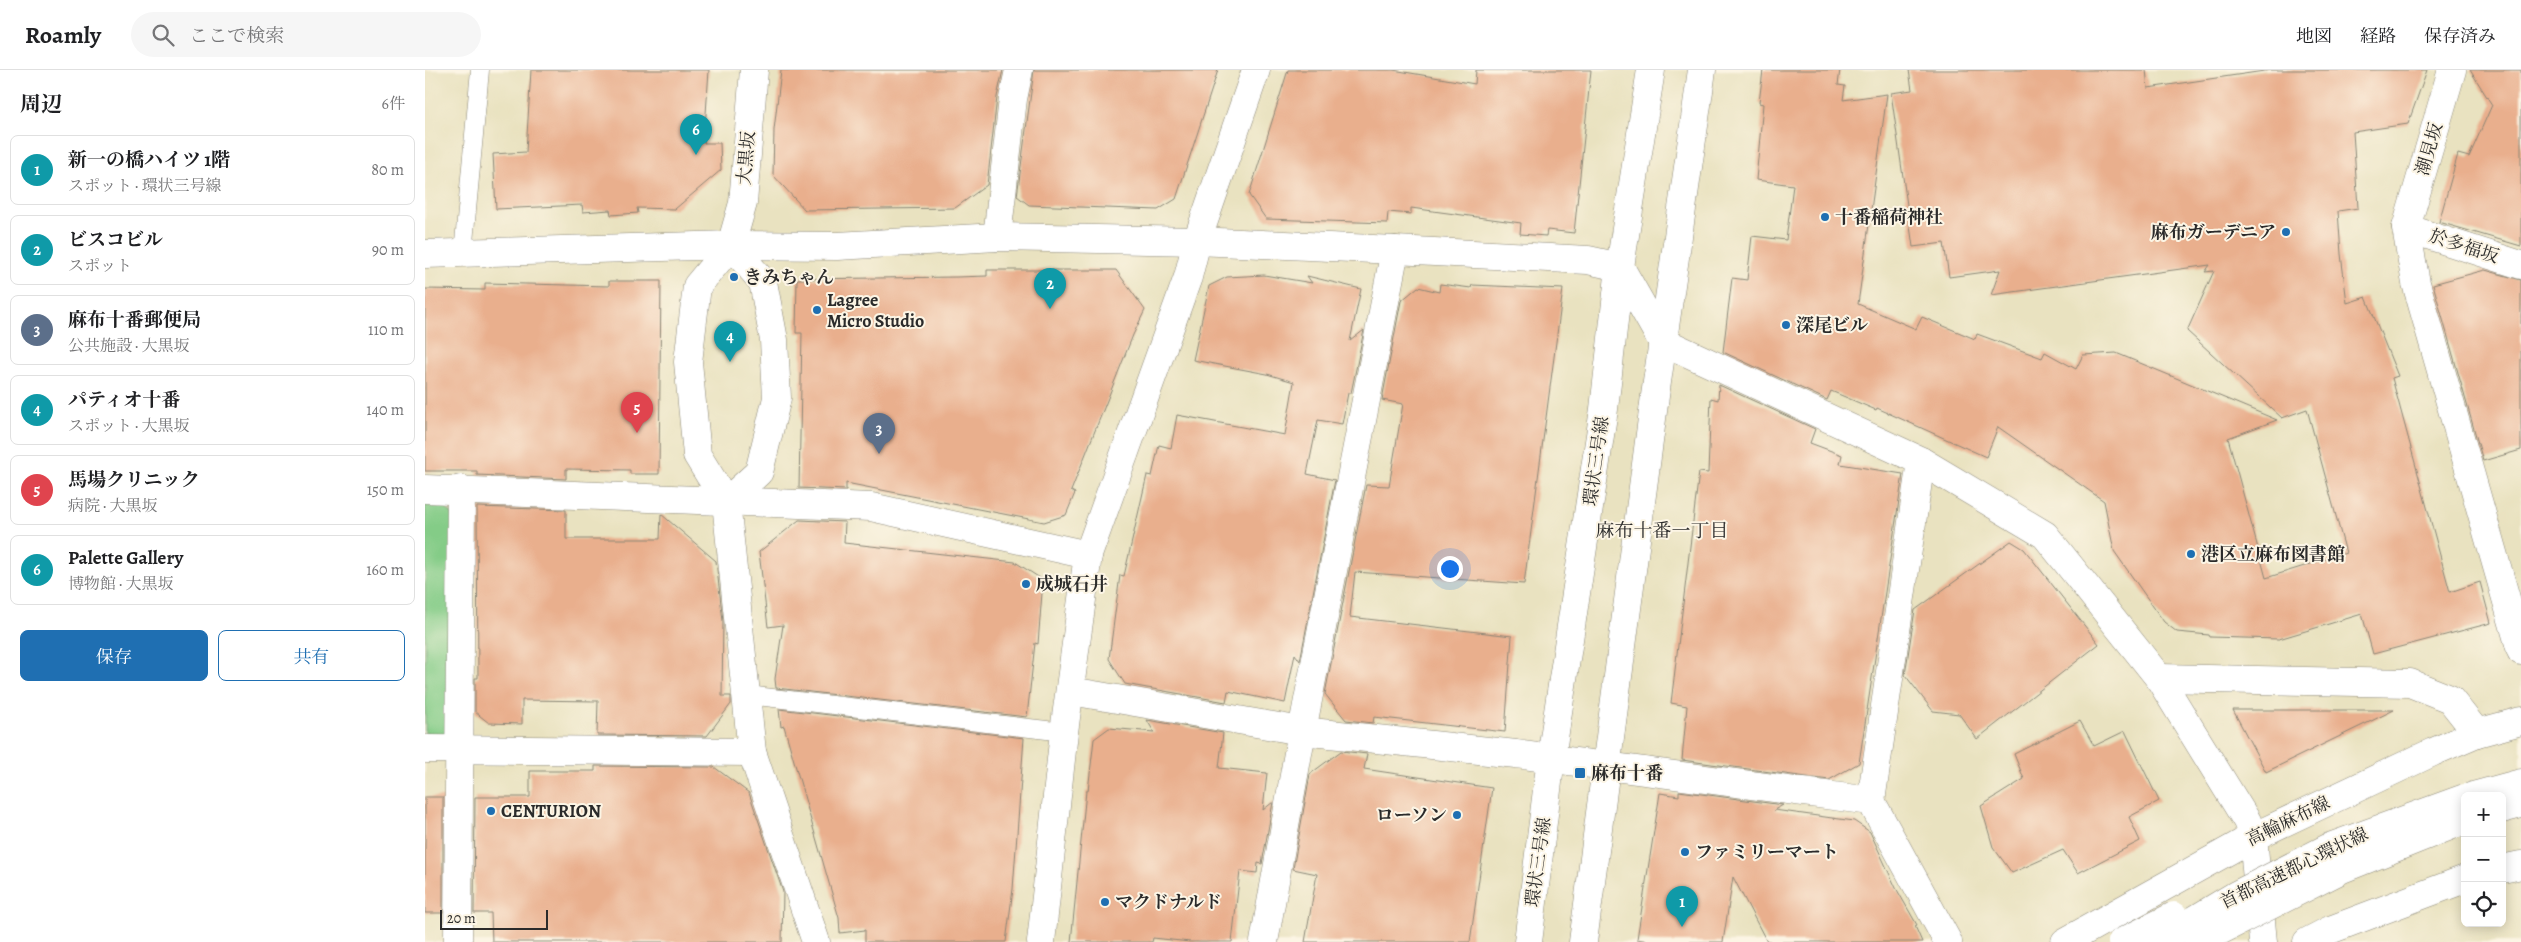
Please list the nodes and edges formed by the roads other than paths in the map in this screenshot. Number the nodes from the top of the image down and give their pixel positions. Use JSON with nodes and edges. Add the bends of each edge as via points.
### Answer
{"nodes":[{"id":1,"x":480,"y":70,"type":"edge"},
{"id":2,"x":754,"y":70,"type":"edge"},
{"id":3,"x":1019,"y":70,"type":"edge"},
{"id":4,"x":1256,"y":70,"type":"edge"},
{"id":5,"x":1651,"y":70,"type":"edge"},
{"id":6,"x":1702,"y":70,"type":"edge"},
{"id":7,"x":2453,"y":70,"type":"edge"},
{"id":8,"x":2406,"y":228,"type":"junction"},
{"id":9,"x":997,"y":237,"type":"junction"},
{"id":10,"x":1197,"y":241,"type":"junction"},
{"id":11,"x":731,"y":245,"type":"junction"},
{"id":12,"x":1395,"y":250,"type":"junction"},
{"id":13,"x":463,"y":253,"type":"junction"},
{"id":14,"x":425,"y":254,"type":"edge"},
{"id":15,"x":2521,"y":265,"type":"edge"},
{"id":16,"x":1620,"y":268,"type":"junction"},
{"id":17,"x":1662,"y":341,"type":"junction"},
{"id":18,"x":1921,"y":461,"type":"junction"},
{"id":19,"x":461,"y":489,"type":"junction"},
{"id":20,"x":425,"y":490,"type":"edge"},
{"id":21,"x":726,"y":502,"type":"junction"},
{"id":22,"x":1088,"y":555,"type":"junction"},
{"id":23,"x":2521,"y":651,"type":"edge"},
{"id":24,"x":2159,"y":678,"type":"junction"},
{"id":25,"x":1071,"y":690,"type":"junction"},
{"id":26,"x":747,"y":696,"type":"junction"},
{"id":27,"x":2521,"y":721,"type":"edge"},
{"id":28,"x":1302,"y":730,"type":"junction"},
{"id":29,"x":1064,"y":732,"type":"junction"},
{"id":30,"x":2477,"y":733,"type":"junction"},
{"id":31,"x":425,"y":749,"type":"edge"},
{"id":32,"x":459,"y":750,"type":"junction"},
{"id":33,"x":752,"y":752,"type":"junction"},
{"id":34,"x":1551,"y":758,"type":"junction"},
{"id":35,"x":1605,"y":765,"type":"junction"},
{"id":36,"x":2461,"y":799,"type":"edge"},
{"id":37,"x":1871,"y":801,"type":"junction"},
{"id":38,"x":2461,"y":820,"type":"edge"},
{"id":39,"x":2461,"y":821,"type":"edge"},
{"id":40,"x":2253,"y":837,"type":"junction"},
{"id":41,"x":2330,"y":847,"type":"junction"},
{"id":42,"x":2521,"y":865,"type":"edge"},
{"id":43,"x":2506,"y":868,"type":"edge"},
{"id":44,"x":2461,"y":881,"type":"edge"},
{"id":45,"x":458,"y":942,"type":"edge"},
{"id":46,"x":816,"y":942,"type":"edge"},
{"id":47,"x":1041,"y":942,"type":"edge"},
{"id":48,"x":1264,"y":942,"type":"edge"},
{"id":49,"x":1528,"y":942,"type":"edge"},
{"id":50,"x":1583,"y":942,"type":"edge"},
{"id":51,"x":1948,"y":942,"type":"edge"},
{"id":52,"x":2065,"y":942,"type":"edge"},
{"id":53,"x":2122,"y":942,"type":"edge"},
{"id":54,"x":2157,"y":942,"type":"edge"},
{"id":55,"x":2198,"y":942,"type":"edge"},
{"id":56,"x":2263,"y":942,"type":"edge"},
{"id":57,"x":2307,"y":942,"type":"edge"}],
"edges":[{"from":1,"to":13,"type":"lane"},
{"from":2,"to":11,"type":"main road","name":"大黒坂","via":[[743,203]]},
{"from":3,"to":9,"type":"main road"},
{"from":4,"to":10,"type":"main road"},
{"from":5,"to":16,"type":"main road","name":"環状三号線"},
{"from":6,"to":17,"type":"main road"},
{"from":7,"to":8,"type":"main road","name":"潮見坂"},
{"from":8,"to":15,"type":"main road","name":"於多福坂"},
{"from":8,"to":23,"type":"main road","via":[[2416,283]]},
{"from":9,"to":10,"type":"main road"},
{"from":9,"to":11,"type":"main road","via":[[837,246]]},
{"from":10,"to":12,"type":"main road"},
{"from":10,"to":22,"type":"main road","via":[[1188,277]]},
{"from":11,"to":13,"type":"main road"},
{"from":11,"to":21,"type":"main road","via":[[697,286],[688,362],[697,455]]},
{"from":11,"to":21,"type":"main road","via":[[763,282],[774,340],[777,398],[759,472]]},
{"from":12,"to":16,"type":"main road","via":[[1588,260]]},
{"from":12,"to":28,"type":"main road"},
{"from":13,"to":14,"type":"main road"},
{"from":16,"to":17,"type":"main road"},
{"from":16,"to":34,"type":"main road","name":"環状三号線","via":[[1604,410]]},
{"from":17,"to":18,"type":"main road"},
{"from":17,"to":35,"type":"main road"},
{"from":18,"to":24,"type":"main road","via":[[2045,535]]},
{"from":18,"to":37,"type":"main road"},
{"from":19,"to":20,"type":"main road"},
{"from":19,"to":21,"type":"main road"},
{"from":19,"to":32,"type":"main road"},
{"from":21,"to":22,"type":"main road","via":[[871,507]]},
{"from":21,"to":26,"type":"main road"},
{"from":22,"to":25,"type":"main road"},
{"from":24,"to":30,"type":"main road","via":[[2410,683],[2450,699]]},
{"from":24,"to":40,"type":"main road","via":[[2226,786]]},
{"from":25,"to":28,"type":"main road"},
{"from":25,"to":29,"type":"main road"},
{"from":26,"to":29,"type":"lane"},
{"from":26,"to":33,"type":"main road"},
{"from":27,"to":30,"type":"main road","name":"高輪麻布線"},
{"from":28,"to":34,"type":"main road"},
{"from":28,"to":48,"type":"main road"},
{"from":29,"to":47,"type":"main road"},
{"from":30,"to":40,"type":"main road","name":"高輪麻布線"},
{"from":31,"to":32,"type":"main road"},
{"from":32,"to":33,"type":"main road"},
{"from":32,"to":45,"type":"main road"},
{"from":33,"to":46,"type":"main road"},
{"from":34,"to":35,"type":"main road"},
{"from":34,"to":49,"type":"main road","name":"環状三号線"},
{"from":35,"to":37,"type":"main road"},
{"from":35,"to":50,"type":"main road"},
{"from":36,"to":41,"type":"main road","name":"首都高速都心環状線","bridge":true},
{"from":37,"to":51,"type":"main road"},
{"from":38,"to":54,"type":"main road","bridge":true,"via":[[2392,840],[2308,871]]},
{"from":39,"to":55,"type":"main road","name":"首都高速都心環状線","bridge":true,"via":[[2342,869]]},
{"from":40,"to":52,"type":"main road","name":"高輪麻布線"},
{"from":40,"to":56,"type":"main road"},
{"from":41,"to":53,"type":"main road","bridge":true,"via":[[2236,885]]},
{"from":41,"to":54,"type":"main road","name":"首都高速都心環状線","bridge":true,"via":[[2236,895]]},
{"from":42,"to":43,"type":"main road"},
{"from":44,"to":57,"type":"main road"}]}
